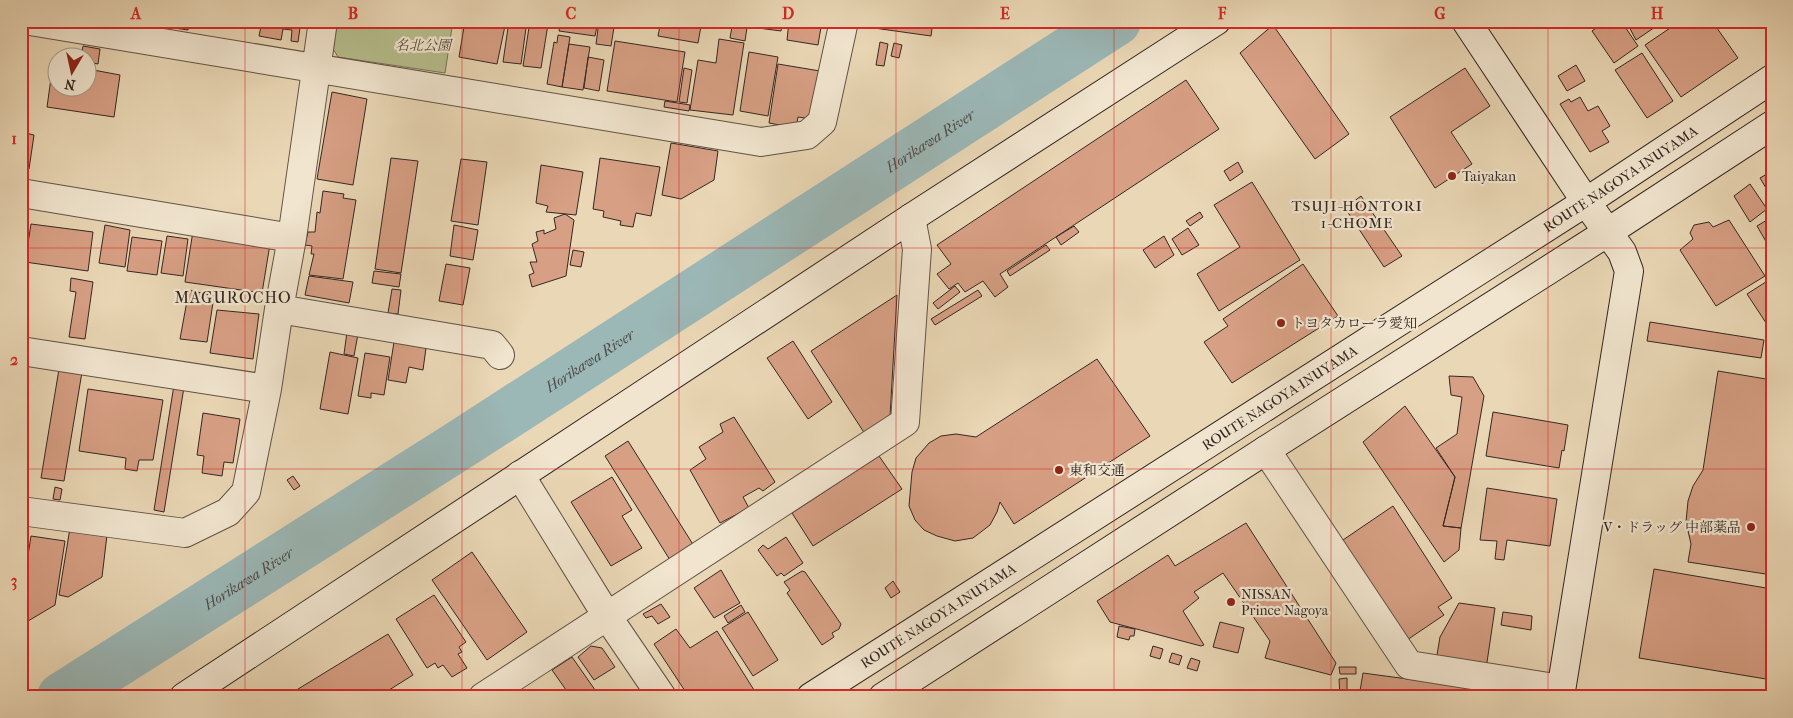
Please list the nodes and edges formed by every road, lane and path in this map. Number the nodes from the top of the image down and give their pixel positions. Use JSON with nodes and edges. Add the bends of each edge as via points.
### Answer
{"nodes":[{"id":1,"x":30,"y":21,"type":"edge"},
{"id":2,"x":323,"y":21,"type":"edge"},
{"id":3,"x":844,"y":21,"type":"edge"},
{"id":4,"x":1216,"y":21,"type":"edge"},
{"id":5,"x":1466,"y":21,"type":"edge"},
{"id":6,"x":315,"y":70,"type":"junction"},
{"id":7,"x":1772,"y":79,"type":"edge"},
{"id":8,"x":1772,"y":125,"type":"edge"},
{"id":9,"x":21,"y":193,"type":"edge"},
{"id":10,"x":1586,"y":202,"type":"junction"},
{"id":11,"x":911,"y":218,"type":"junction"},
{"id":12,"x":1608,"y":232,"type":"junction"},
{"id":13,"x":292,"y":238,"type":"junction"},
{"id":14,"x":279,"y":309,"type":"junction"},
{"id":15,"x":21,"y":351,"type":"edge"},
{"id":16,"x":500,"y":355,"type":"dead end"},
{"id":17,"x":267,"y":389,"type":"junction"},
{"id":18,"x":1266,"y":450,"type":"junction"},
{"id":19,"x":520,"y":475,"type":"junction"},
{"id":20,"x":21,"y":511,"type":"edge"},
{"id":21,"x":607,"y":616,"type":"junction"},
{"id":22,"x":1560,"y":693,"type":"edge"},
{"id":23,"x":184,"y":697,"type":"edge"},
{"id":24,"x":483,"y":697,"type":"edge"},
{"id":25,"x":662,"y":697,"type":"edge"},
{"id":26,"x":811,"y":697,"type":"edge"},
{"id":27,"x":883,"y":697,"type":"edge"}],
"edges":[{"from":1,"to":6,"type":"street"},
{"from":2,"to":6,"type":"street"},
{"from":3,"to":6,"type":"street","via":[[822,122],[807,135],[761,142]]},
{"from":4,"to":11,"type":"street"},
{"from":5,"to":10,"type":"street"},
{"from":6,"to":13,"type":"street"},
{"from":7,"to":10,"type":"street","name":"ROUTE NAGOYA-INUYAMA"},
{"from":8,"to":12,"type":"street"},
{"from":9,"to":13,"type":"street"},
{"from":10,"to":12,"type":"street"},
{"from":10,"to":26,"type":"street","name":"ROUTE NAGOYA-INUYAMA"},
{"from":11,"to":19,"type":"street"},
{"from":11,"to":21,"type":"street","via":[[917,249],[905,422]]},
{"from":12,"to":18,"type":"street"},
{"from":12,"to":22,"type":"street","via":[[1622,252],[1629,271]]},
{"from":13,"to":14,"type":"street"},
{"from":14,"to":16,"type":"street","via":[[492,345]]},
{"from":14,"to":17,"type":"street"},
{"from":15,"to":17,"type":"street"},
{"from":17,"to":20,"type":"street","via":[[246,492],[228,512],[185,533]]},
{"from":18,"to":22,"type":"street","via":[[1409,665]]},
{"from":18,"to":27,"type":"street"},
{"from":19,"to":21,"type":"street"},
{"from":19,"to":23,"type":"street"},
{"from":21,"to":24,"type":"street"},
{"from":21,"to":25,"type":"street"}]}
